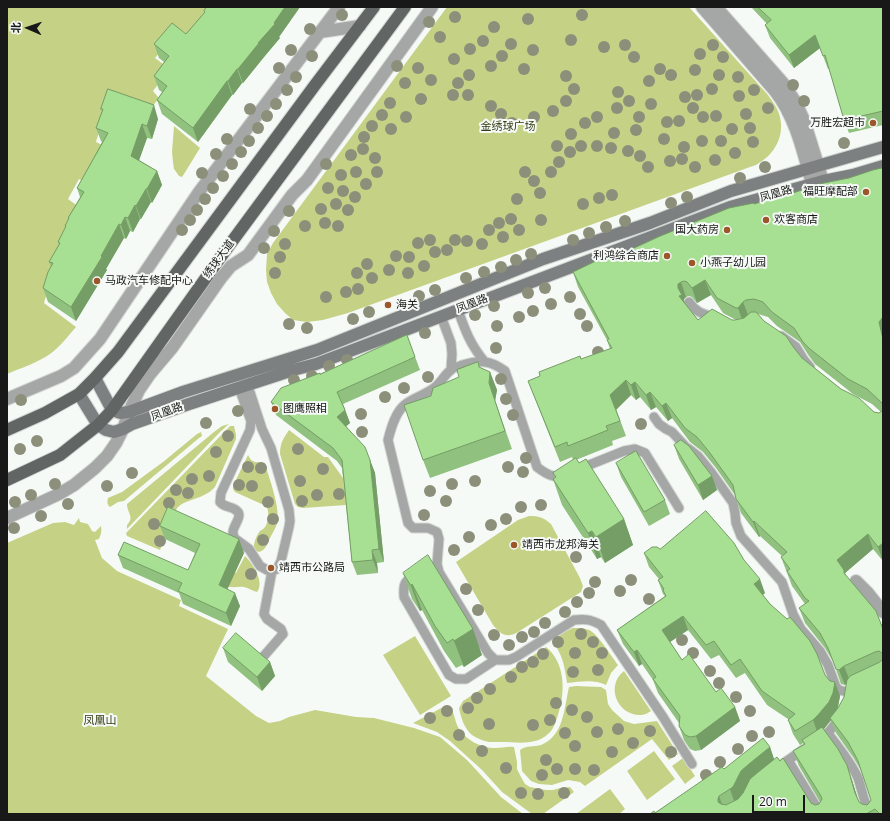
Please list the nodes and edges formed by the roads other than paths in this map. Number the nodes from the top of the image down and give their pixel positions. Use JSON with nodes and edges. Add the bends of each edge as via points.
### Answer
{"nodes":[{"id":1,"x":339,"y":7,"type":"edge"},
{"id":2,"x":374,"y":7,"type":"edge"},
{"id":3,"x":405,"y":7,"type":"edge"},
{"id":4,"x":432,"y":7,"type":"edge"},
{"id":5,"x":702,"y":7,"type":"edge"},
{"id":6,"x":716,"y":10,"type":"edge"},
{"id":7,"x":360,"y":26,"type":"junction"},
{"id":8,"x":320,"y":32,"type":"junction"},
{"id":9,"x":883,"y":147,"type":"edge"},
{"id":10,"x":883,"y":166,"type":"edge"},
{"id":11,"x":813,"y":167,"type":"junction"},
{"id":12,"x":817,"y":183,"type":"junction"},
{"id":13,"x":689,"y":302,"type":"dead end"},
{"id":14,"x":458,"y":310,"type":"junction"},
{"id":15,"x":441,"y":316,"type":"junction"},
{"id":16,"x":727,"y":322,"type":"edge"},
{"id":17,"x":773,"y":331,"type":"edge"},
{"id":18,"x":484,"y":361,"type":"junction"},
{"id":19,"x":451,"y":369,"type":"junction"},
{"id":20,"x":816,"y":372,"type":"edge"},
{"id":21,"x":95,"y":378,"type":"junction"},
{"id":22,"x":243,"y":387,"type":"junction"},
{"id":23,"x":79,"y":394,"type":"junction"},
{"id":24,"x":7,"y":399,"type":"edge"},
{"id":25,"x":112,"y":410,"type":"junction"},
{"id":26,"x":129,"y":412,"type":"junction"},
{"id":27,"x":654,"y":417,"type":"dead end"},
{"id":28,"x":98,"y":424,"type":"junction"},
{"id":29,"x":123,"y":429,"type":"junction"},
{"id":30,"x":7,"y":430,"type":"edge"},
{"id":31,"x":7,"y":480,"type":"edge"},
{"id":32,"x":679,"y":508,"type":"dead end"},
{"id":33,"x":7,"y":518,"type":"edge"},
{"id":34,"x":431,"y":567,"type":"junction"},
{"id":35,"x":272,"y":571,"type":"junction"},
{"id":36,"x":856,"y":582,"type":"dead end"},
{"id":37,"x":883,"y":612,"type":"edge"},
{"id":38,"x":264,"y":657,"type":"edge"},
{"id":39,"x":495,"y":660,"type":"junction"},
{"id":40,"x":828,"y":733,"type":"junction"},
{"id":41,"x":788,"y":760,"type":"junction"},
{"id":42,"x":692,"y":764,"type":"dead end"},
{"id":43,"x":770,"y":773,"type":"edge"},
{"id":44,"x":821,"y":814,"type":"edge"},
{"id":45,"x":870,"y":814,"type":"edge"}],
"edges":[{"from":1,"to":8,"type":"street"},
{"from":2,"to":7,"type":"main road"},
{"from":3,"to":25,"type":"main road","name":"绣球大道","via":[[220,257]]},
{"from":4,"to":26,"type":"street","via":[[307,180],[292,195],[248,255],[231,266],[220,278],[172,348],[139,390]]},
{"from":5,"to":6,"type":"street"},
{"from":6,"to":11,"type":"street","via":[[783,83],[795,101],[804,120]]},
{"from":7,"to":8,"type":"street"},
{"from":7,"to":21,"type":"main road","via":[[118,352]]},
{"from":8,"to":24,"type":"street","via":[[199,192],[100,339],[74,368]]},
{"from":9,"to":11,"type":"main road","name":"凤凰路"},
{"from":10,"to":12,"type":"main road","name":"凤凰路"},
{"from":11,"to":12,"type":"street"},
{"from":11,"to":26,"type":"main road","name":"凤凰路","via":[[731,191],[650,223],[544,259],[317,350]]},
{"from":12,"to":14,"type":"main road","name":"凤凰路","via":[[730,207]]},
{"from":13,"to":16,"type":"lane","via":[[701,313]]},
{"from":14,"to":15,"type":"main road","name":"凤凰路"},
{"from":14,"to":18,"type":"lane","via":[[469,340]]},
{"from":15,"to":19,"type":"lane","via":[[451,343]]},
{"from":15,"to":22,"type":"main road","name":"凤凰路","via":[[316,364]]},
{"from":17,"to":20,"type":"lane","via":[[796,347]]},
{"from":18,"to":19,"type":"lane"},
{"from":18,"to":32,"type":"lane","via":[[505,371],[537,467],[546,474],[559,477],[635,449],[645,452]]},
{"from":19,"to":34,"type":"lane","via":[[437,386],[406,404],[397,415],[388,440],[408,522],[413,528],[428,528],[437,532],[439,539]]},
{"from":21,"to":23,"type":"main road"},
{"from":21,"to":25,"type":"main road"},
{"from":22,"to":29,"type":"main road","name":"凤凰路"},
{"from":22,"to":35,"type":"lane","via":[[271,448],[290,520],[281,561],[277,569]]},
{"from":22,"to":35,"type":"lane","via":[[251,421],[250,430],[221,493],[220,502],[238,513],[234,538],[249,549],[260,566]]},
{"from":23,"to":28,"type":"main road"},
{"from":23,"to":30,"type":"main road"},
{"from":25,"to":26,"type":"main road","name":"凤凰路","via":[[120,413]]},
{"from":25,"to":28,"type":"main road","name":"绣球大道"},
{"from":26,"to":29,"type":"street"},
{"from":27,"to":40,"type":"lane","via":[[698,456],[733,503],[741,536],[782,582],[793,614],[820,651],[836,687],[847,697],[839,719]]},
{"from":28,"to":29,"type":"main road","name":"凤凰路","via":[[114,432]]},
{"from":28,"to":31,"type":"main road","name":"绣球大道","via":[[60,455]]},
{"from":29,"to":33,"type":"street","via":[[107,456],[74,485]]},
{"from":34,"to":39,"type":"lane","via":[[440,572],[488,653]]},
{"from":34,"to":39,"type":"lane","via":[[407,579],[404,597],[449,675],[456,679],[466,679]]},
{"from":35,"to":38,"type":"lane","via":[[264,614],[283,634]]},
{"from":36,"to":37,"type":"street"},
{"from":39,"to":42,"type":"lane","via":[[516,657],[574,620],[592,620],[601,625]]},
{"from":40,"to":41,"type":"lane"},
{"from":40,"to":45,"type":"lane","via":[[851,765]]},
{"from":41,"to":43,"type":"lane"},
{"from":41,"to":44,"type":"lane"}]}
